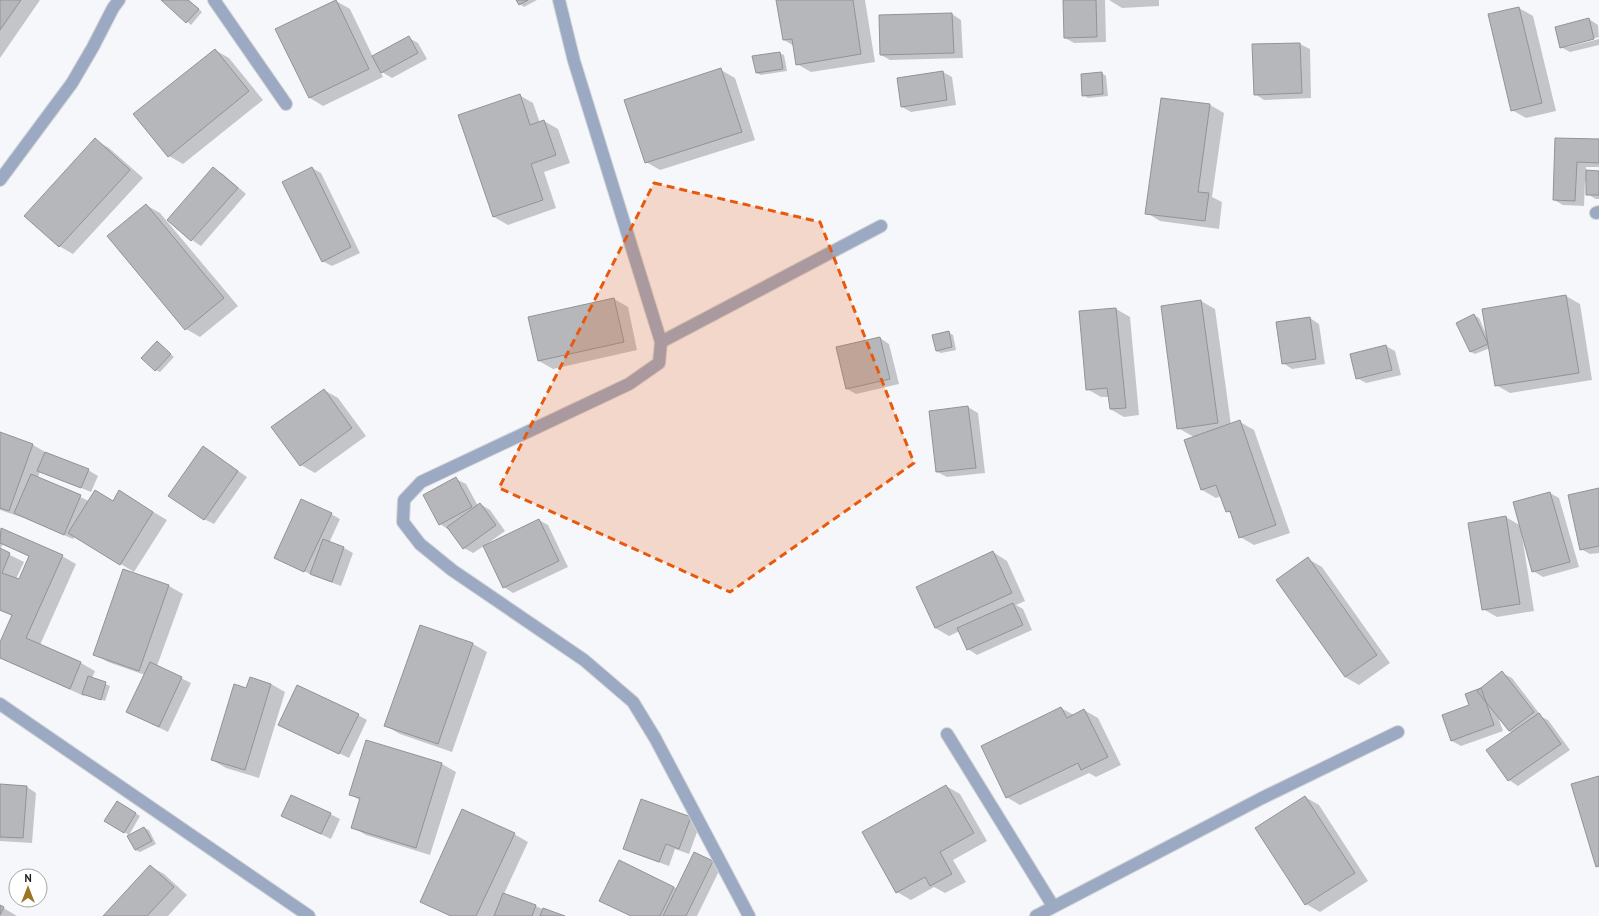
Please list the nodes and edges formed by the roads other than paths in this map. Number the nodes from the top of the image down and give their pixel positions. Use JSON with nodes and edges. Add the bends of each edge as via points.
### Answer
{"nodes":[{"id":1,"x":118,"y":0,"type":"edge"},
{"id":2,"x":214,"y":0,"type":"edge"},
{"id":3,"x":559,"y":0,"type":"edge"},
{"id":4,"x":286,"y":104,"type":"dead end"},
{"id":5,"x":0,"y":180,"type":"edge"},
{"id":6,"x":880,"y":226,"type":"dead end"},
{"id":7,"x":661,"y":342,"type":"junction"},
{"id":8,"x":0,"y":704,"type":"edge"},
{"id":9,"x":1398,"y":732,"type":"dead end"},
{"id":10,"x":947,"y":734,"type":"dead end"},
{"id":11,"x":1053,"y":906,"type":"junction"},
{"id":12,"x":309,"y":916,"type":"edge"},
{"id":13,"x":749,"y":916,"type":"edge"},
{"id":14,"x":1036,"y":916,"type":"edge"}],
"edges":[{"from":1,"to":5,"type":"street","via":[[72,83]]},
{"from":2,"to":4,"type":"street"},
{"from":3,"to":7,"type":"street","via":[[574,61]]},
{"from":6,"to":7,"type":"street"},
{"from":7,"to":13,"type":"street","via":[[659,364],[629,384],[421,482],[404,500],[403,522],[420,544],[452,570],[584,660],[632,702],[655,738]]},
{"from":8,"to":12,"type":"street"},
{"from":9,"to":11,"type":"street","via":[[1262,798]]},
{"from":10,"to":11,"type":"street"},
{"from":11,"to":14,"type":"street"}]}
